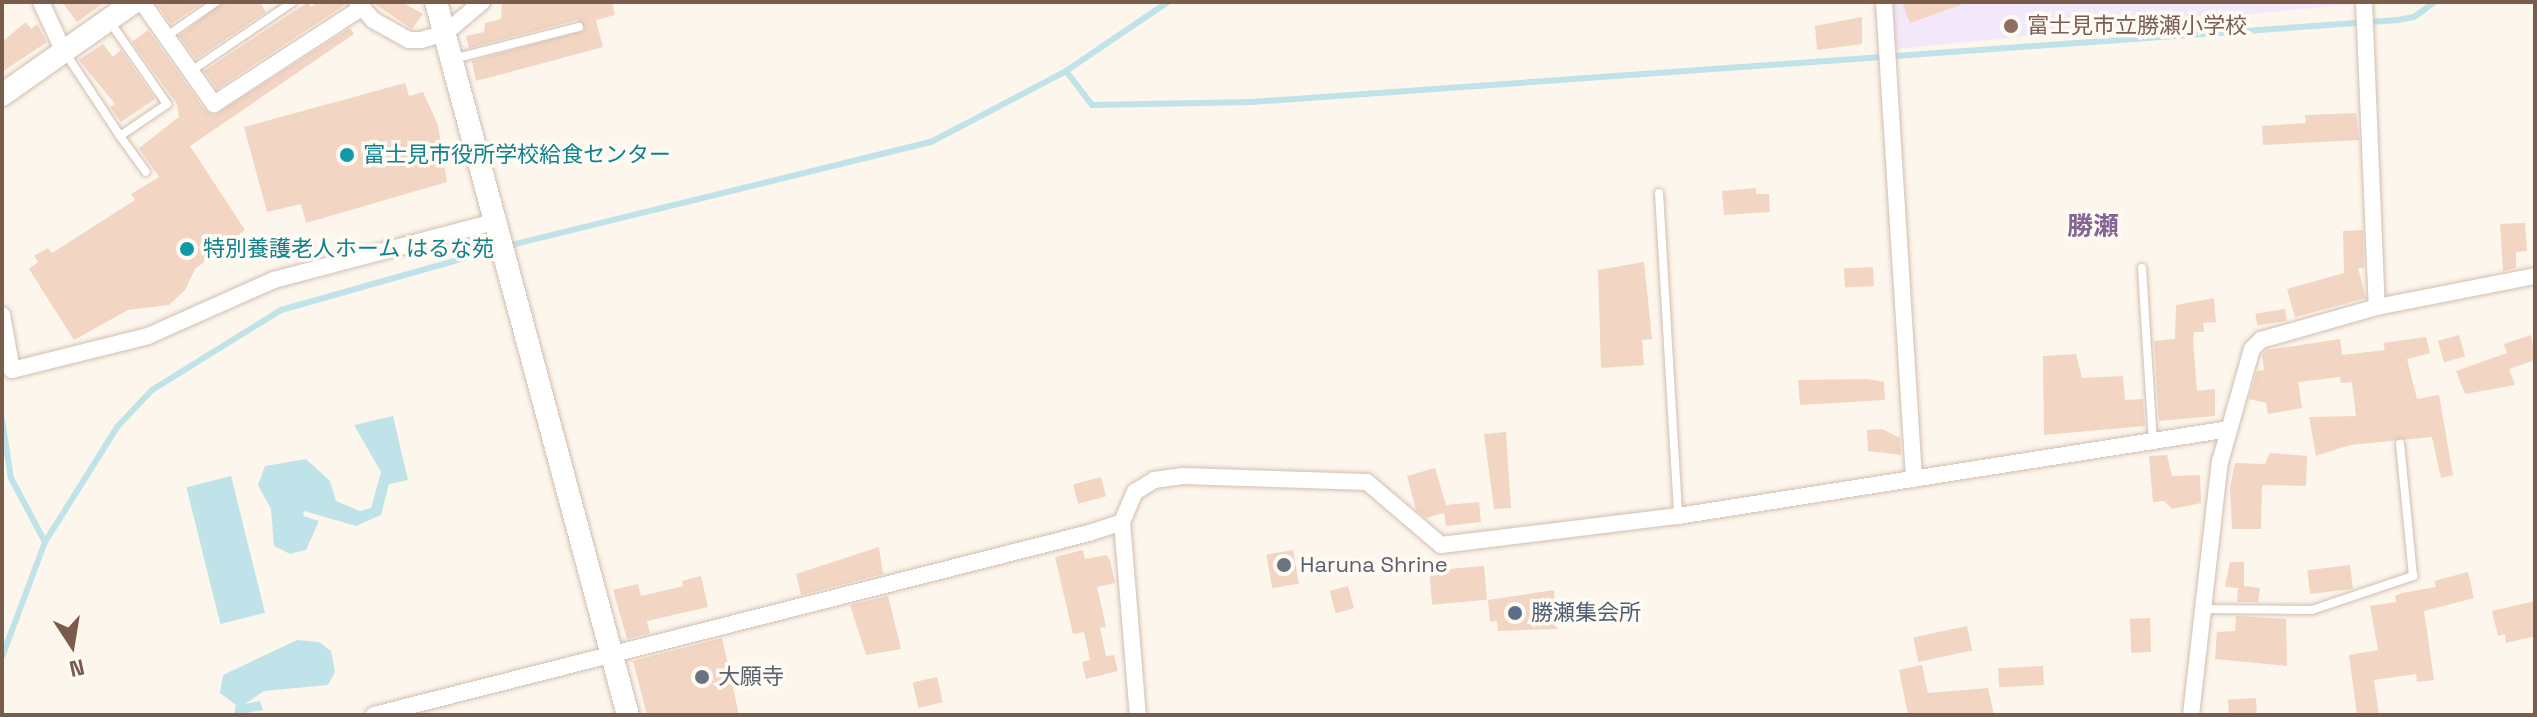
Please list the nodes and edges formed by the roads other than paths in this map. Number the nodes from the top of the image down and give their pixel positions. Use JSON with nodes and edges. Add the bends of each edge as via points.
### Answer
{"nodes":[{"id":1,"x":41,"y":2,"type":"edge"},
{"id":2,"x":134,"y":2,"type":"edge"},
{"id":3,"x":142,"y":2,"type":"edge"},
{"id":4,"x":216,"y":2,"type":"edge"},
{"id":5,"x":293,"y":2,"type":"edge"},
{"id":6,"x":436,"y":2,"type":"edge"},
{"id":7,"x":482,"y":2,"type":"edge"},
{"id":8,"x":1884,"y":2,"type":"edge"},
{"id":9,"x":2364,"y":2,"type":"edge"},
{"id":10,"x":359,"y":5,"type":"edge"},
{"id":11,"x":108,"y":19,"type":"junction"},
{"id":12,"x":579,"y":27,"type":"dead end"},
{"id":13,"x":445,"y":33,"type":"junction"},
{"id":14,"x":167,"y":36,"type":"junction"},
{"id":15,"x":63,"y":50,"type":"junction"},
{"id":16,"x":453,"y":59,"type":"junction"},
{"id":17,"x":191,"y":71,"type":"junction"},
{"id":18,"x":2,"y":95,"type":"edge"},
{"id":19,"x":120,"y":136,"type":"junction"},
{"id":20,"x":146,"y":172,"type":"dead end"},
{"id":21,"x":1659,"y":193,"type":"dead end"},
{"id":22,"x":500,"y":227,"type":"junction"},
{"id":23,"x":2142,"y":268,"type":"dead end"},
{"id":24,"x":2535,"y":276,"type":"edge"},
{"id":25,"x":2377,"y":307,"type":"junction"},
{"id":26,"x":2,"y":315,"type":"edge"},
{"id":27,"x":2229,"y":429,"type":"junction"},
{"id":28,"x":2153,"y":441,"type":"junction"},
{"id":29,"x":2400,"y":444,"type":"dead end"},
{"id":30,"x":1914,"y":479,"type":"junction"},
{"id":31,"x":1678,"y":516,"type":"junction"},
{"id":32,"x":1122,"y":522,"type":"junction"},
{"id":33,"x":2204,"y":609,"type":"junction"},
{"id":34,"x":612,"y":651,"type":"junction"},
{"id":35,"x":374,"y":715,"type":"edge"},
{"id":36,"x":628,"y":715,"type":"edge"},
{"id":37,"x":1138,"y":715,"type":"edge"},
{"id":38,"x":2191,"y":715,"type":"edge"}],
"edges":[{"from":1,"to":15,"type":"street"},
{"from":2,"to":11,"type":"street"},
{"from":3,"to":14,"type":"street"},
{"from":4,"to":14,"type":"lane"},
{"from":5,"to":17,"type":"lane"},
{"from":6,"to":13,"type":"street"},
{"from":7,"to":13,"type":"street"},
{"from":8,"to":30,"type":"street"},
{"from":9,"to":25,"type":"street"},
{"from":10,"to":13,"type":"street","via":[[409,40]]},
{"from":10,"to":17,"type":"street","via":[[214,104]]},
{"from":11,"to":15,"type":"street"},
{"from":11,"to":19,"type":"lane","via":[[167,104]]},
{"from":12,"to":16,"type":"lane"},
{"from":13,"to":16,"type":"street"},
{"from":14,"to":17,"type":"street"},
{"from":15,"to":18,"type":"street"},
{"from":15,"to":19,"type":"lane"},
{"from":16,"to":22,"type":"street"},
{"from":19,"to":20,"type":"lane"},
{"from":21,"to":31,"type":"lane"},
{"from":22,"to":26,"type":"street","via":[[274,280],[148,336],[12,370]]},
{"from":22,"to":34,"type":"street"},
{"from":23,"to":28,"type":"lane"},
{"from":24,"to":25,"type":"street"},
{"from":25,"to":27,"type":"street","via":[[2261,340],[2252,349]]},
{"from":27,"to":28,"type":"street"},
{"from":27,"to":33,"type":"street","via":[[2220,462]]},
{"from":28,"to":30,"type":"street"},
{"from":29,"to":33,"type":"lane","via":[[2413,576],[2312,610]]},
{"from":30,"to":31,"type":"street"},
{"from":31,"to":32,"type":"street","via":[[1441,545],[1367,482],[1183,476],[1142,485]]},
{"from":32,"to":34,"type":"street"},
{"from":32,"to":37,"type":"street"},
{"from":33,"to":38,"type":"street"},
{"from":34,"to":35,"type":"street"},
{"from":34,"to":36,"type":"street"}]}
